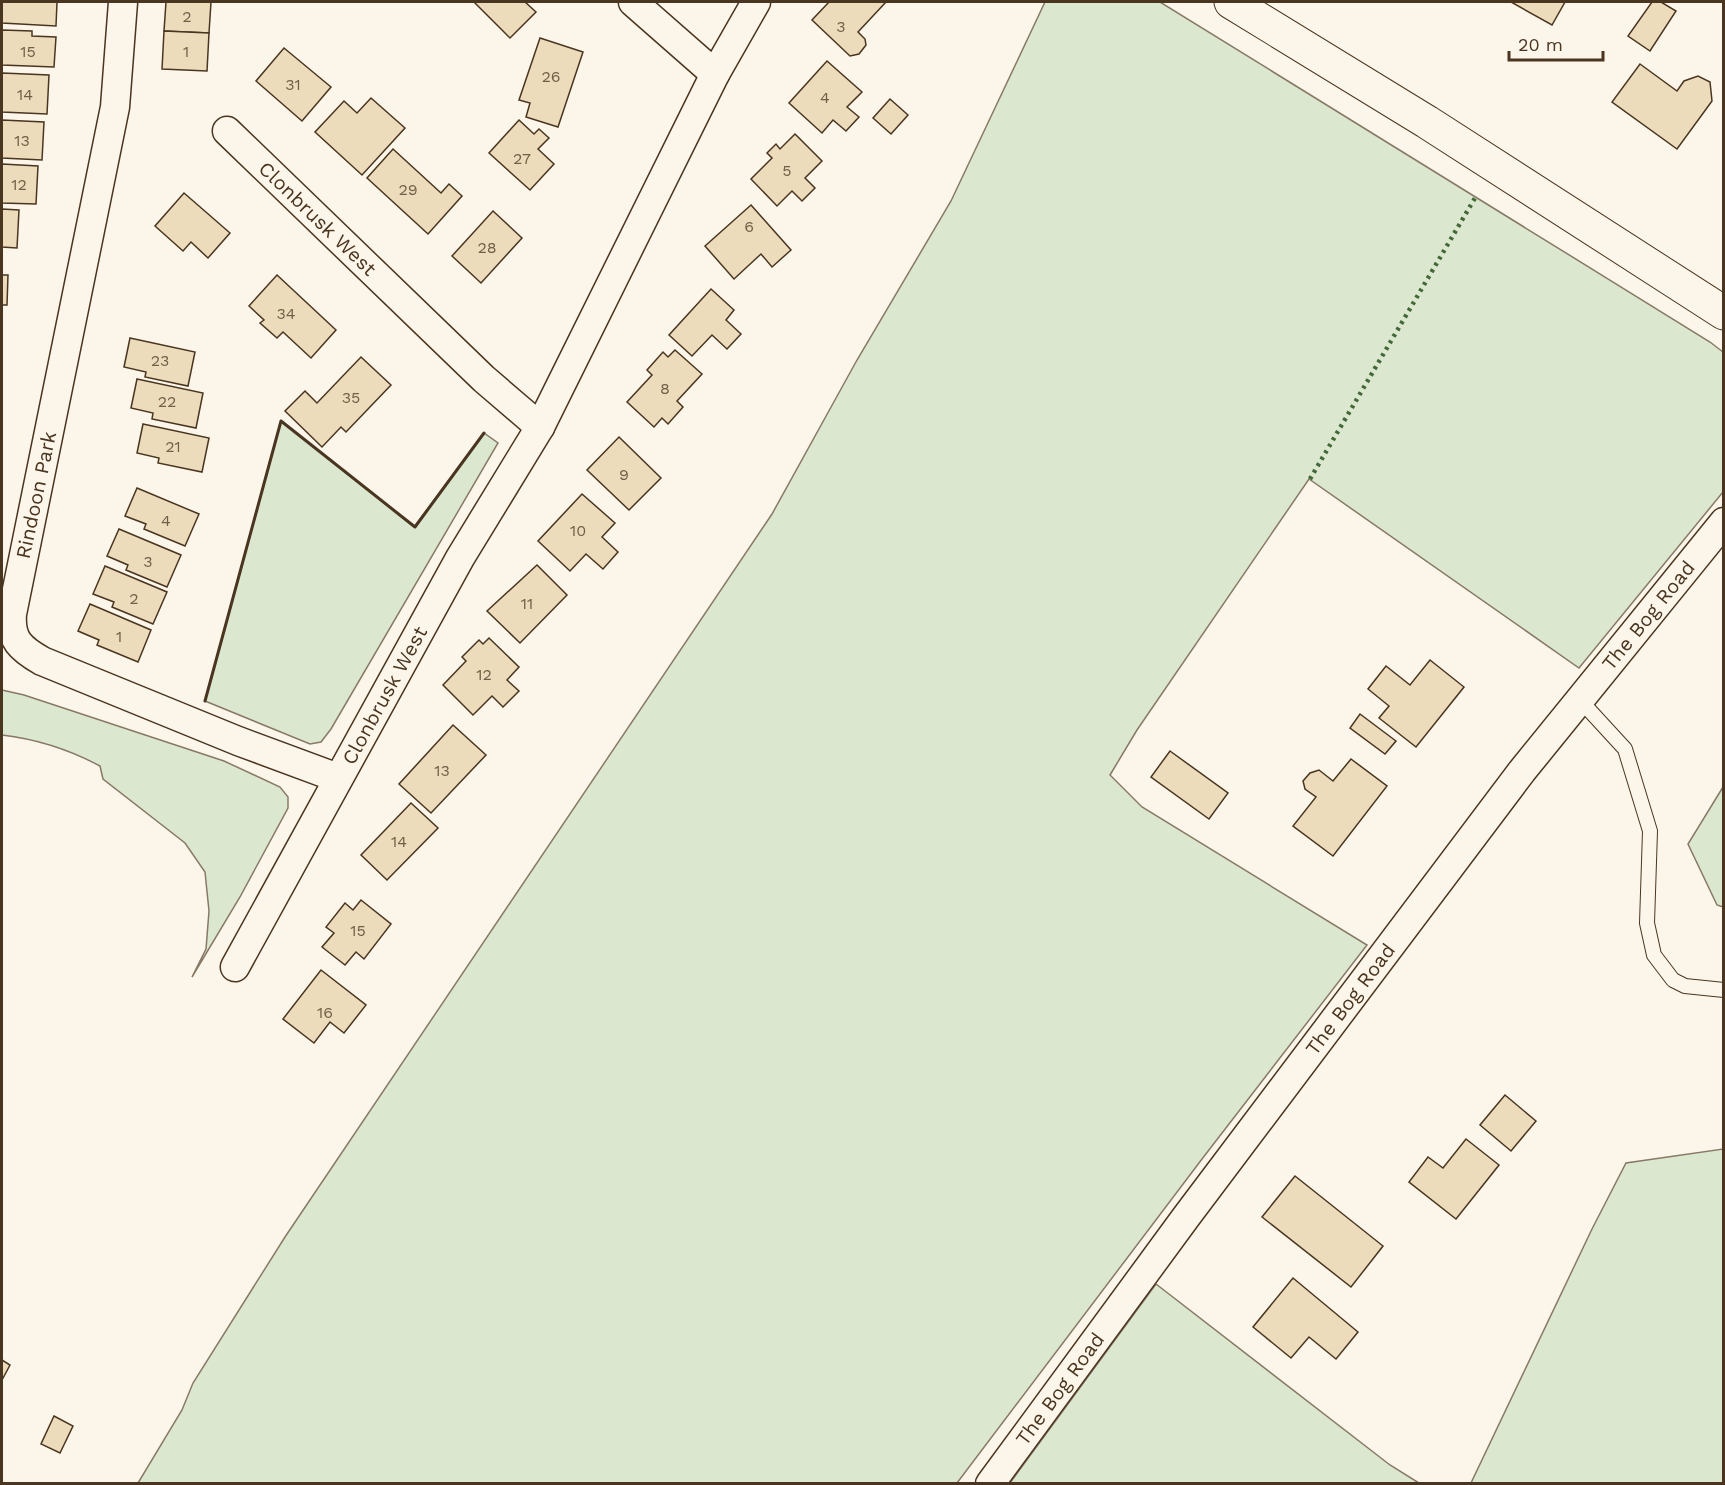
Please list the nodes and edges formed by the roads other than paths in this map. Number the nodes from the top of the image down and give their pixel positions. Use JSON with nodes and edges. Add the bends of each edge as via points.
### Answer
{"nodes":[{"id":1,"x":123,"y":2,"type":"edge"},
{"id":2,"x":633,"y":2,"type":"edge"},
{"id":3,"x":756,"y":2,"type":"edge"},
{"id":4,"x":1231,"y":2,"type":"edge"},
{"id":5,"x":715,"y":74,"type":"junction"},
{"id":6,"x":227,"y":131,"type":"dead end"},
{"id":7,"x":1724,"y":313,"type":"edge"},
{"id":8,"x":540,"y":427,"type":"junction"},
{"id":9,"x":1724,"y":522,"type":"edge"},
{"id":10,"x":1580,"y":700,"type":"junction"},
{"id":11,"x":338,"y":778,"type":"junction"},
{"id":12,"x":235,"y":967,"type":"dead end"},
{"id":13,"x":1724,"y":990,"type":"edge"},
{"id":14,"x":990,"y":1484,"type":"edge"}],
"edges":[{"from":1,"to":11,"type":"street","name":"Rindoon Park","via":[[115,107],[16,590],[13,635],[25,651],[42,661]]},
{"from":2,"to":5,"type":"street"},
{"from":3,"to":5,"type":"street","name":"Clonbrusk West"},
{"from":4,"to":7,"type":"street","via":[[1427,122]]},
{"from":5,"to":8,"type":"street","name":"Clonbrusk West"},
{"from":6,"to":8,"type":"street","name":"Clonbrusk West","via":[[484,379]]},
{"from":8,"to":11,"type":"street","name":"Clonbrusk West","via":[[460,558]]},
{"from":9,"to":10,"type":"street","name":"The Bog Road"},
{"from":10,"to":13,"type":"lane","via":[[1624,750],[1650,831],[1647,923],[1654,955],[1673,980],[1685,986]]},
{"from":10,"to":14,"type":"street","name":"The Bog Road","via":[[1522,771],[1186,1217]]},
{"from":11,"to":12,"type":"street","name":"Clonbrusk West"}]}
